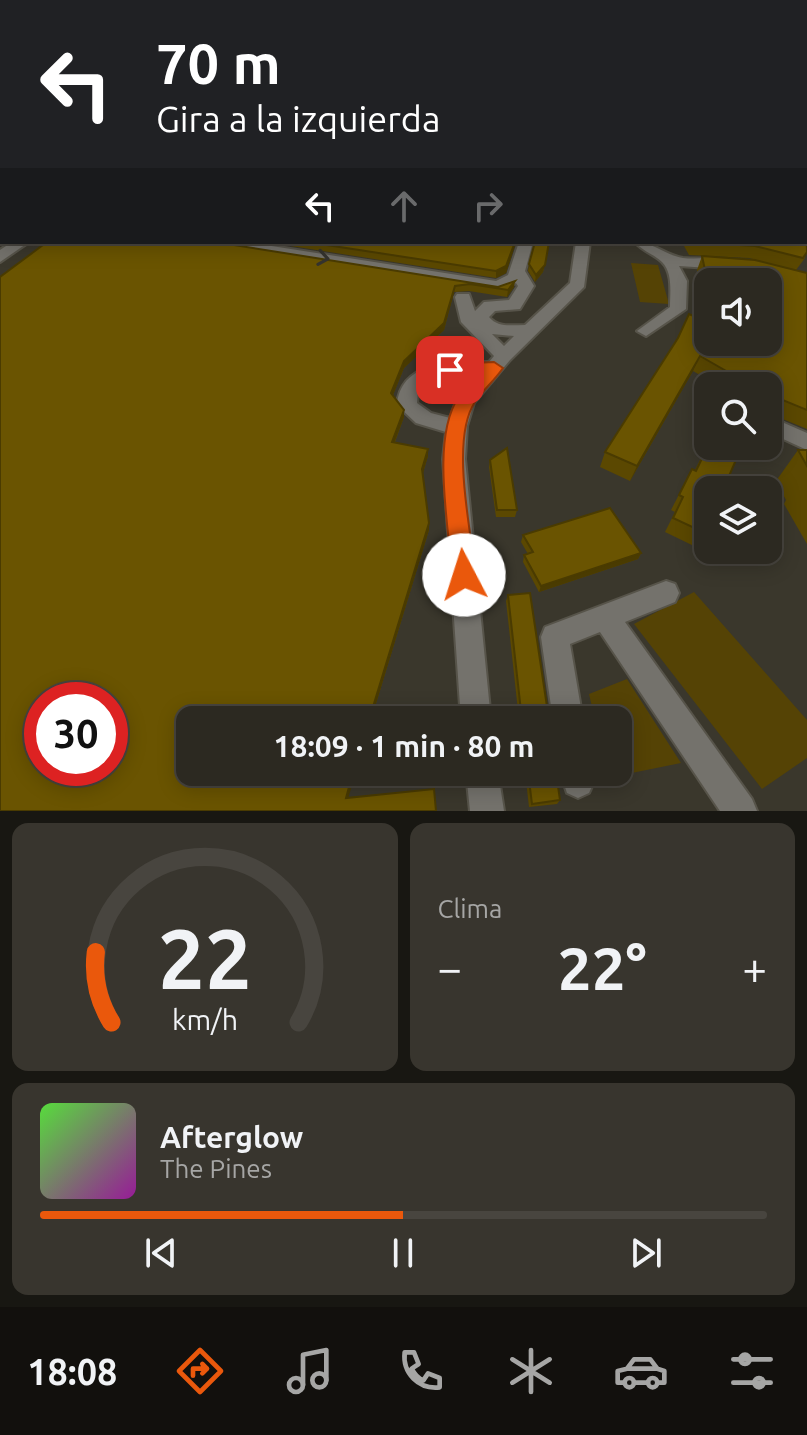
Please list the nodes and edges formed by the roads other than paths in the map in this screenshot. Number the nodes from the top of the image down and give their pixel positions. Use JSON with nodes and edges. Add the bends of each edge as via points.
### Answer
{"nodes":[{"id":1,"x":19,"y":244,"type":"edge"},
{"id":2,"x":231,"y":244,"type":"edge"},
{"id":3,"x":525,"y":244,"type":"edge"},
{"id":4,"x":583,"y":244,"type":"edge"},
{"id":5,"x":644,"y":244,"type":"edge"},
{"id":6,"x":0,"y":257,"type":"edge"},
{"id":7,"x":669,"y":262,"type":"junction"},
{"id":8,"x":741,"y":265,"type":"edge"},
{"id":9,"x":518,"y":273,"type":"junction"},
{"id":10,"x":463,"y":297,"type":"dead end"},
{"id":11,"x":530,"y":331,"type":"junction"},
{"id":12,"x":646,"y":331,"type":"dead end"},
{"id":13,"x":499,"y":362,"type":"junction"},
{"id":14,"x":457,"y":426,"type":"junction"},
{"id":15,"x":782,"y":430,"type":"edge"},
{"id":16,"x":807,"y":442,"type":"edge"},
{"id":17,"x":666,"y":593,"type":"dead end"},
{"id":18,"x":605,"y":617,"type":"junction"},
{"id":19,"x":475,"y":706,"type":"edge"},
{"id":20,"x":566,"y":706,"type":"edge"},
{"id":21,"x":484,"y":786,"type":"edge"},
{"id":22,"x":487,"y":811,"type":"edge"},
{"id":23,"x":740,"y":811,"type":"edge"}],
"edges":[{"from":1,"to":6,"type":"street"},
{"from":2,"to":9,"type":"street","one_way":true,"via":[[498,286]]},
{"from":3,"to":9,"type":"street"},
{"from":4,"to":11,"type":"street","via":[[578,284]]},
{"from":5,"to":7,"type":"street"},
{"from":7,"to":8,"type":"street"},
{"from":7,"to":12,"type":"street","via":[[679,281],[678,309]]},
{"from":9,"to":11,"type":"street","via":[[526,286],[518,302],[490,306],[480,316],[490,329]]},
{"from":10,"to":13,"type":"street","via":[[470,322]]},
{"from":11,"to":13,"type":"street"},
{"from":13,"to":14,"type":"street","via":[[465,401]]},
{"from":13,"to":14,"type":"street","via":[[420,376],[408,389],[407,405],[414,413]]},
{"from":14,"to":19,"type":"street","via":[[454,459]]},
{"from":15,"to":16,"type":"street"},
{"from":17,"to":18,"type":"street"},
{"from":18,"to":20,"type":"street","via":[[555,637]]},
{"from":18,"to":23,"type":"street"},
{"from":21,"to":22,"type":"street"}]}
